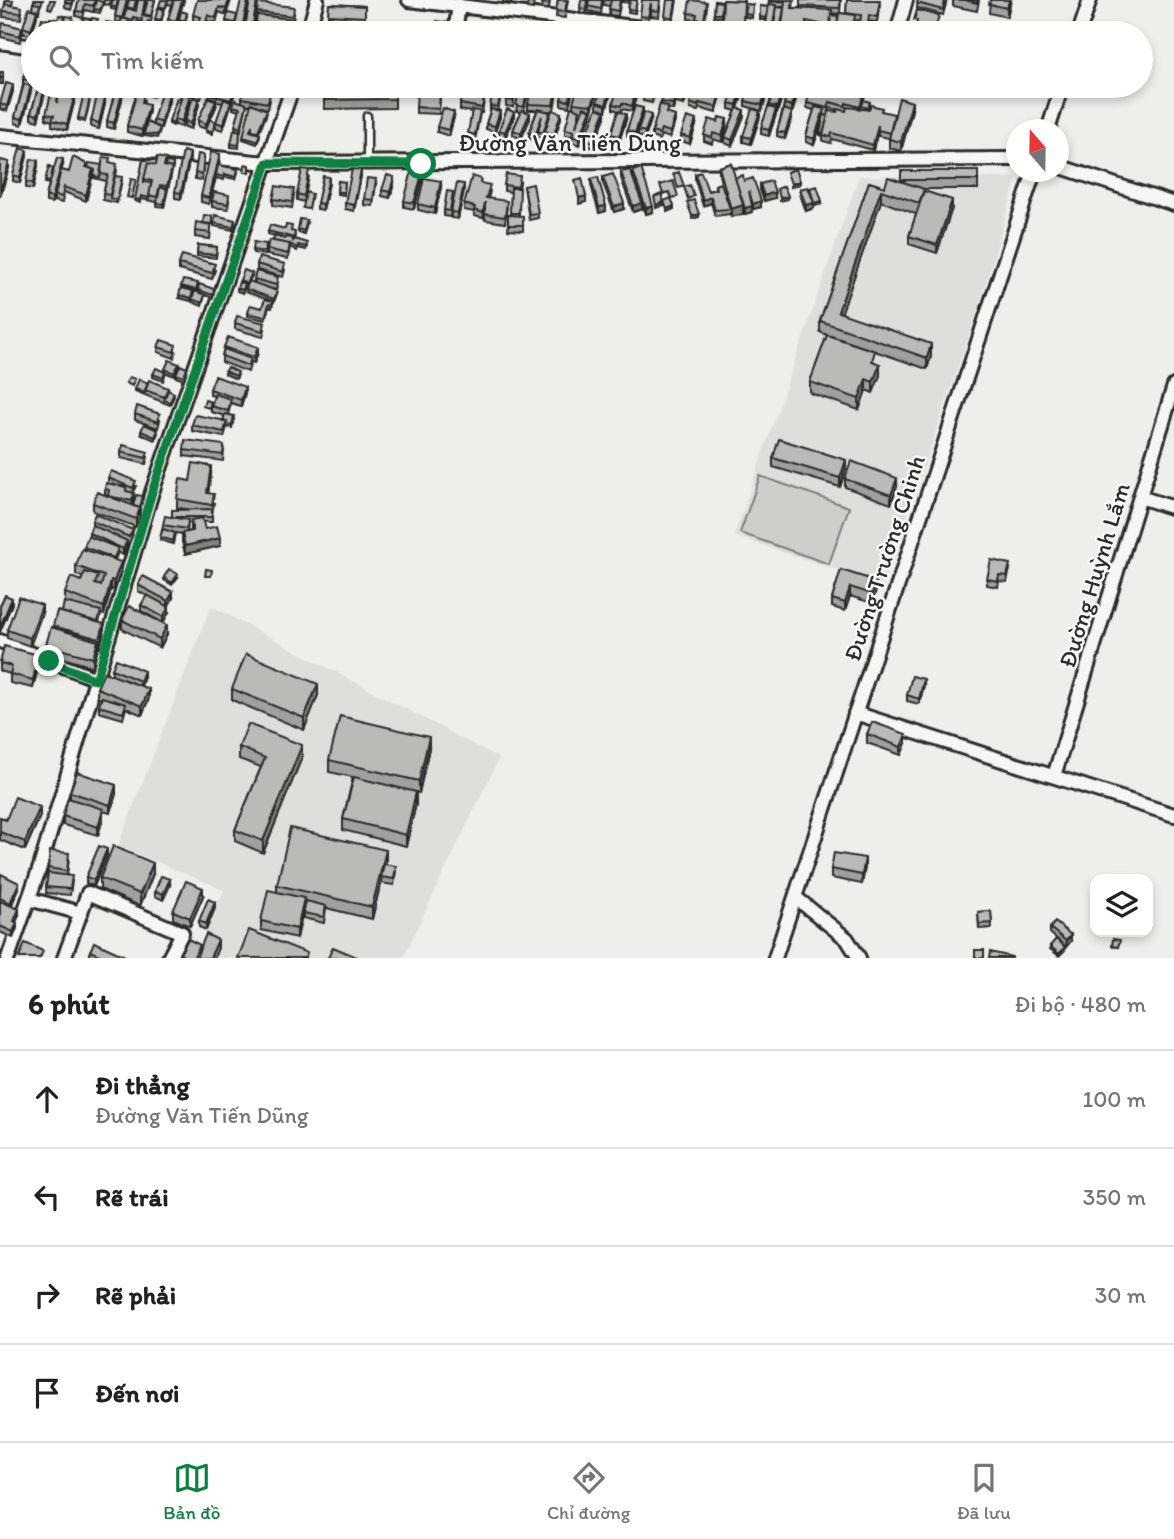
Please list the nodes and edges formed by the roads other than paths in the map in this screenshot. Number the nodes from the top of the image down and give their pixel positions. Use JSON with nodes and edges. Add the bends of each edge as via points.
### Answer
{"nodes":[{"id":1,"x":317,"y":0,"type":"edge"},
{"id":2,"x":409,"y":0,"type":"edge"},
{"id":3,"x":906,"y":0,"type":"edge"},
{"id":4,"x":1090,"y":0,"type":"edge"},
{"id":5,"x":459,"y":5,"type":"junction"},
{"id":6,"x":311,"y":21,"type":"edge"},
{"id":7,"x":457,"y":21,"type":"edge"},
{"id":8,"x":588,"y":21,"type":"edge"},
{"id":9,"x":900,"y":21,"type":"edge"},
{"id":10,"x":1083,"y":21,"type":"edge"},
{"id":11,"x":0,"y":43,"type":"edge"},
{"id":12,"x":21,"y":46,"type":"edge"},
{"id":13,"x":289,"y":98,"type":"edge"},
{"id":14,"x":1058,"y":98,"type":"edge"},
{"id":15,"x":367,"y":116,"type":"dead end"},
{"id":16,"x":1052,"y":119,"type":"edge"},
{"id":17,"x":0,"y":136,"type":"edge"},
{"id":18,"x":1006,"y":159,"type":"edge"},
{"id":19,"x":267,"y":163,"type":"junction"},
{"id":20,"x":367,"y":164,"type":"junction"},
{"id":21,"x":1069,"y":169,"type":"edge"},
{"id":22,"x":1031,"y":182,"type":"edge"},
{"id":23,"x":1174,"y":204,"type":"edge"},
{"id":24,"x":1174,"y":386,"type":"edge"},
{"id":25,"x":1140,"y":497,"type":"junction"},
{"id":26,"x":1174,"y":508,"type":"edge"},
{"id":27,"x":0,"y":641,"type":"edge"},
{"id":28,"x":96,"y":680,"type":"junction"},
{"id":29,"x":855,"y":713,"type":"junction"},
{"id":30,"x":1054,"y":776,"type":"junction"},
{"id":31,"x":1174,"y":815,"type":"edge"},
{"id":32,"x":795,"y":897,"type":"junction"},
{"id":33,"x":29,"y":899,"type":"junction"},
{"id":34,"x":81,"y":913,"type":"junction"},
{"id":35,"x":8,"y":958,"type":"edge"},
{"id":36,"x":64,"y":958,"type":"edge"},
{"id":37,"x":169,"y":958,"type":"edge"},
{"id":38,"x":775,"y":958,"type":"edge"},
{"id":39,"x":859,"y":958,"type":"edge"}],
"edges":[{"from":1,"to":6,"type":"street"},
{"from":2,"to":5,"type":"street"},
{"from":3,"to":9,"type":"street"},
{"from":4,"to":10,"type":"street"},
{"from":5,"to":7,"type":"street"},
{"from":5,"to":8,"type":"street"},
{"from":11,"to":12,"type":"street"},
{"from":13,"to":19,"type":"street"},
{"from":14,"to":16,"type":"street"},
{"from":15,"to":20,"type":"lane"},
{"from":17,"to":19,"type":"street","name":"Đường Văn Tiến Dũng"},
{"from":18,"to":20,"type":"street","name":"Đường Văn Tiến Dũng"},
{"from":19,"to":20,"type":"street","name":"Đường Văn Tiến Dũng"},
{"from":19,"to":28,"type":"street","via":[[152,492]]},
{"from":21,"to":23,"type":"street"},
{"from":22,"to":29,"type":"street","name":"Đường Trường Chinh"},
{"from":24,"to":25,"type":"street","name":"Đường Huỳnh Lắm"},
{"from":25,"to":26,"type":"street"},
{"from":25,"to":30,"type":"street","name":"Đường Huỳnh Lắm"},
{"from":27,"to":28,"type":"street"},
{"from":28,"to":33,"type":"street"},
{"from":29,"to":30,"type":"street"},
{"from":29,"to":32,"type":"street","name":"Đường Trường Chinh"},
{"from":30,"to":31,"type":"street"},
{"from":32,"to":38,"type":"street","name":"Đường Trường Chinh"},
{"from":32,"to":39,"type":"street","via":[[847,939]]},
{"from":33,"to":34,"type":"street"},
{"from":33,"to":35,"type":"street"},
{"from":34,"to":36,"type":"street"},
{"from":34,"to":37,"type":"street","via":[[88,893],[183,933]]}]}
